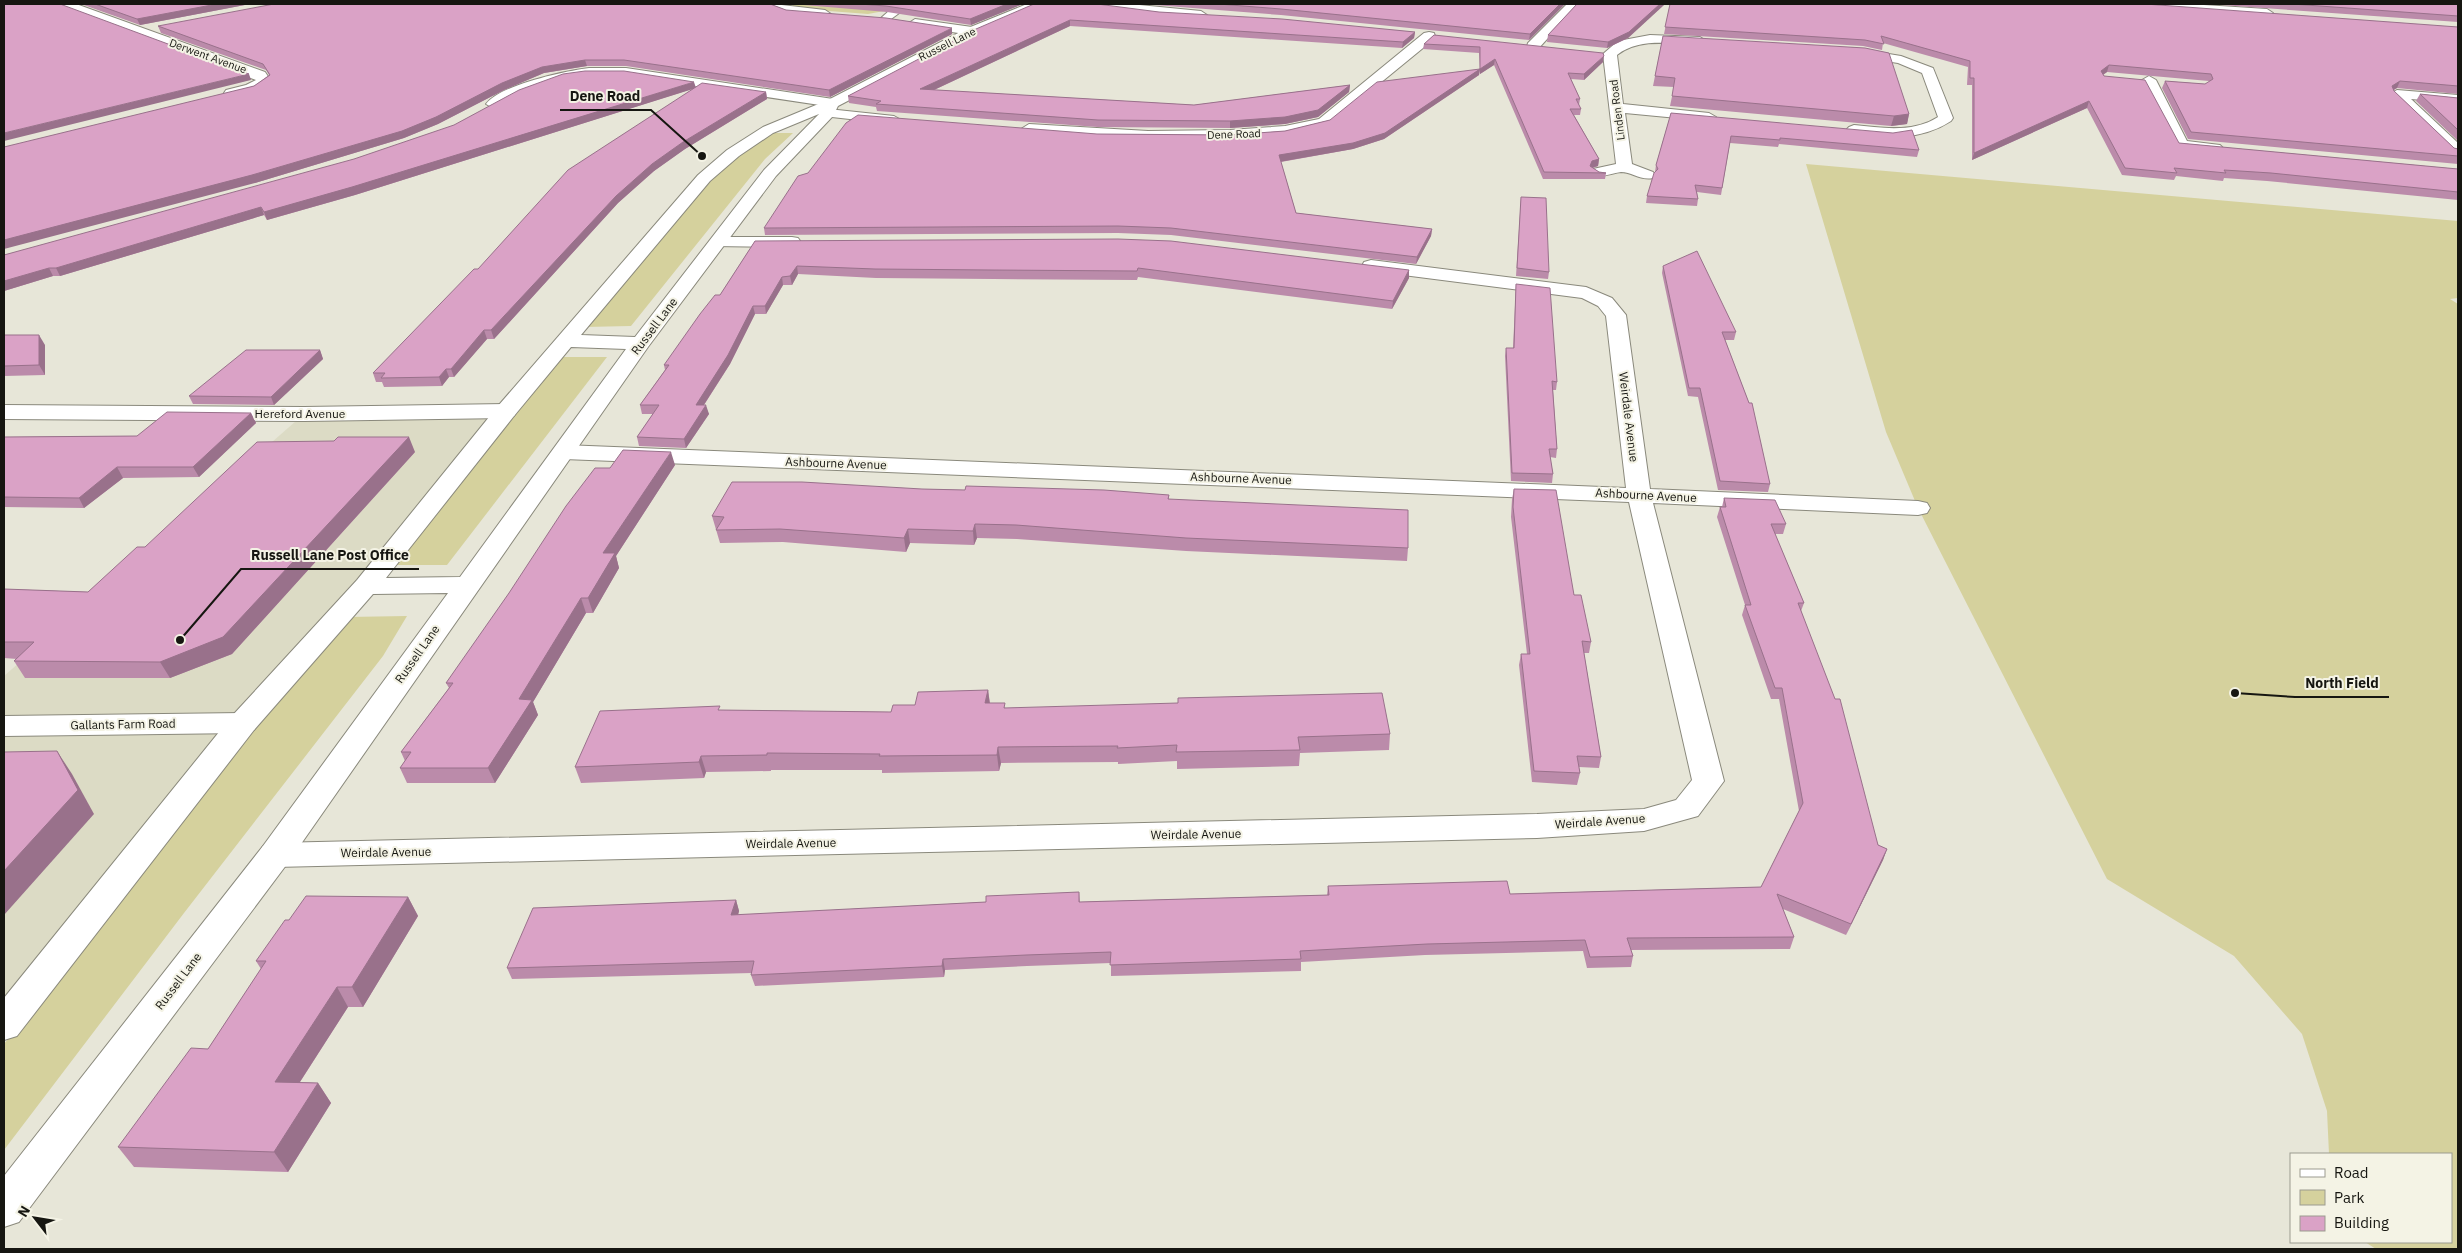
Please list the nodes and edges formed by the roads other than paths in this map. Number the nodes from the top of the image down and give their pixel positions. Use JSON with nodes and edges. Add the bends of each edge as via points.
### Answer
{"nodes":[{"id":1,"x":65,"y":4,"type":"edge"},
{"id":2,"x":780,"y":4,"type":"edge"},
{"id":3,"x":877,"y":4,"type":"edge"},
{"id":4,"x":1037,"y":4,"type":"edge"},
{"id":5,"x":1098,"y":4,"type":"edge"},
{"id":6,"x":1573,"y":4,"type":"edge"},
{"id":7,"x":2141,"y":4,"type":"edge"},
{"id":8,"x":906,"y":6,"type":"edge"},
{"id":9,"x":2277,"y":14,"type":"edge"},
{"id":10,"x":834,"y":15,"type":"edge"},
{"id":11,"x":1215,"y":16,"type":"edge"},
{"id":12,"x":166,"y":25,"type":"edge"},
{"id":13,"x":139,"y":31,"type":"junction"},
{"id":14,"x":972,"y":31,"type":"junction"},
{"id":15,"x":1410,"y":33,"type":"edge"},
{"id":16,"x":1717,"y":42,"type":"edge"},
{"id":17,"x":1552,"y":48,"type":"edge"},
{"id":18,"x":1834,"y":50,"type":"edge"},
{"id":19,"x":2132,"y":79,"type":"edge"},
{"id":20,"x":2149,"y":80,"type":"junction"},
{"id":21,"x":2167,"y":82,"type":"edge"},
{"id":22,"x":216,"y":97,"type":"edge"},
{"id":23,"x":2458,"y":99,"type":"edge"},
{"id":24,"x":831,"y":108,"type":"junction"},
{"id":25,"x":1618,"y":108,"type":"junction"},
{"id":26,"x":483,"y":110,"type":"edge"},
{"id":27,"x":1721,"y":118,"type":"edge"},
{"id":28,"x":912,"y":121,"type":"edge"},
{"id":29,"x":1009,"y":128,"type":"edge"},
{"id":30,"x":1844,"y":129,"type":"edge"},
{"id":31,"x":2230,"y":150,"type":"edge"},
{"id":32,"x":2458,"y":150,"type":"edge"},
{"id":33,"x":1624,"y":167,"type":"junction"},
{"id":34,"x":1599,"y":172,"type":"edge"},
{"id":35,"x":1647,"y":174,"type":"dead end"},
{"id":36,"x":719,"y":242,"type":"junction"},
{"id":37,"x":818,"y":242,"type":"edge"},
{"id":38,"x":1344,"y":263,"type":"edge"},
{"id":39,"x":568,"y":340,"type":"junction"},
{"id":40,"x":640,"y":343,"type":"junction"},
{"id":41,"x":506,"y":411,"type":"junction"},
{"id":42,"x":4,"y":412,"type":"edge"},
{"id":43,"x":564,"y":452,"type":"junction"},
{"id":44,"x":1639,"y":495,"type":"junction"},
{"id":45,"x":1918,"y":508,"type":"dead end"},
{"id":46,"x":466,"y":585,"type":"junction"},
{"id":47,"x":366,"y":586,"type":"junction"},
{"id":48,"x":243,"y":723,"type":"junction"},
{"id":49,"x":4,"y":726,"type":"edge"},
{"id":50,"x":275,"y":854,"type":"junction"},
{"id":51,"x":4,"y":1026,"type":"edge"},
{"id":52,"x":4,"y":1208,"type":"edge"}],
"edges":[{"from":1,"to":13,"type":"street","name":"Derwent Avenue"},
{"from":2,"to":10,"type":"street","via":[[777,6],[787,10]]},
{"from":3,"to":8,"type":"street"},
{"from":4,"to":14,"type":"street","name":"Russell Lane"},
{"from":5,"to":11,"type":"street"},
{"from":6,"to":17,"type":"street","via":[[1528,46]]},
{"from":7,"to":9,"type":"street"},
{"from":8,"to":14,"type":"street","via":[[882,18]]},
{"from":12,"to":13,"type":"street"},
{"from":13,"to":22,"type":"street","name":"Derwent Avenue","via":[[260,76],[264,81],[251,88]]},
{"from":14,"to":24,"type":"street","name":"Russell Lane"},
{"from":15,"to":29,"type":"street","name":"Dene Road","via":[[1434,36],[1324,122],[1285,132],[1148,136]]},
{"from":16,"to":25,"type":"street","name":"Linden Road","via":[[1650,39],[1623,44],[1605,54]]},
{"from":18,"to":30,"type":"street","via":[[1901,60],[1928,71],[1946,118],[1935,127],[1891,133]]},
{"from":19,"to":20,"type":"street"},
{"from":20,"to":21,"type":"street"},
{"from":20,"to":31,"type":"street","via":[[2181,145]]},
{"from":23,"to":32,"type":"street","via":[[2397,94]]},
{"from":24,"to":26,"type":"street","via":[[605,71],[544,80]]},
{"from":24,"to":28,"type":"street"},
{"from":24,"to":36,"type":"street","name":"Russell Lane","via":[[770,174]]},
{"from":24,"to":39,"type":"street","name":"Russell Lane","via":[[768,130],[733,153],[704,178]]},
{"from":25,"to":27,"type":"street"},
{"from":25,"to":33,"type":"street","name":"Linden Road"},
{"from":33,"to":34,"type":"street"},
{"from":33,"to":35,"type":"street"},
{"from":36,"to":37,"type":"street"},
{"from":36,"to":40,"type":"street","name":"Russell Lane"},
{"from":38,"to":44,"type":"street","name":"Weirdale Avenue","via":[[1554,288],[1586,293],[1605,302],[1616,315]]},
{"from":39,"to":40,"type":"street"},
{"from":39,"to":41,"type":"street","name":"Russell Lane"},
{"from":40,"to":43,"type":"street","name":"Russell Lane"},
{"from":41,"to":42,"type":"street","name":"Hereford Avenue","via":[[304,414]]},
{"from":41,"to":47,"type":"street","name":"Russell Lane"},
{"from":43,"to":44,"type":"street","name":"Ashbourne Avenue"},
{"from":43,"to":46,"type":"street","name":"Russell Lane"},
{"from":44,"to":45,"type":"street","name":"Ashbourne Avenue"},
{"from":44,"to":50,"type":"street","name":"Weirdale Avenue","via":[[1708,781],[1687,808],[1644,820],[1537,826]]},
{"from":46,"to":47,"type":"street"},
{"from":46,"to":50,"type":"street","name":"Russell Lane"},
{"from":47,"to":48,"type":"street","name":"Russell Lane"},
{"from":48,"to":49,"type":"street","name":"Gallants Farm Road"},
{"from":48,"to":51,"type":"street","name":"Russell Lane"},
{"from":50,"to":52,"type":"street","name":"Russell Lane"}]}
